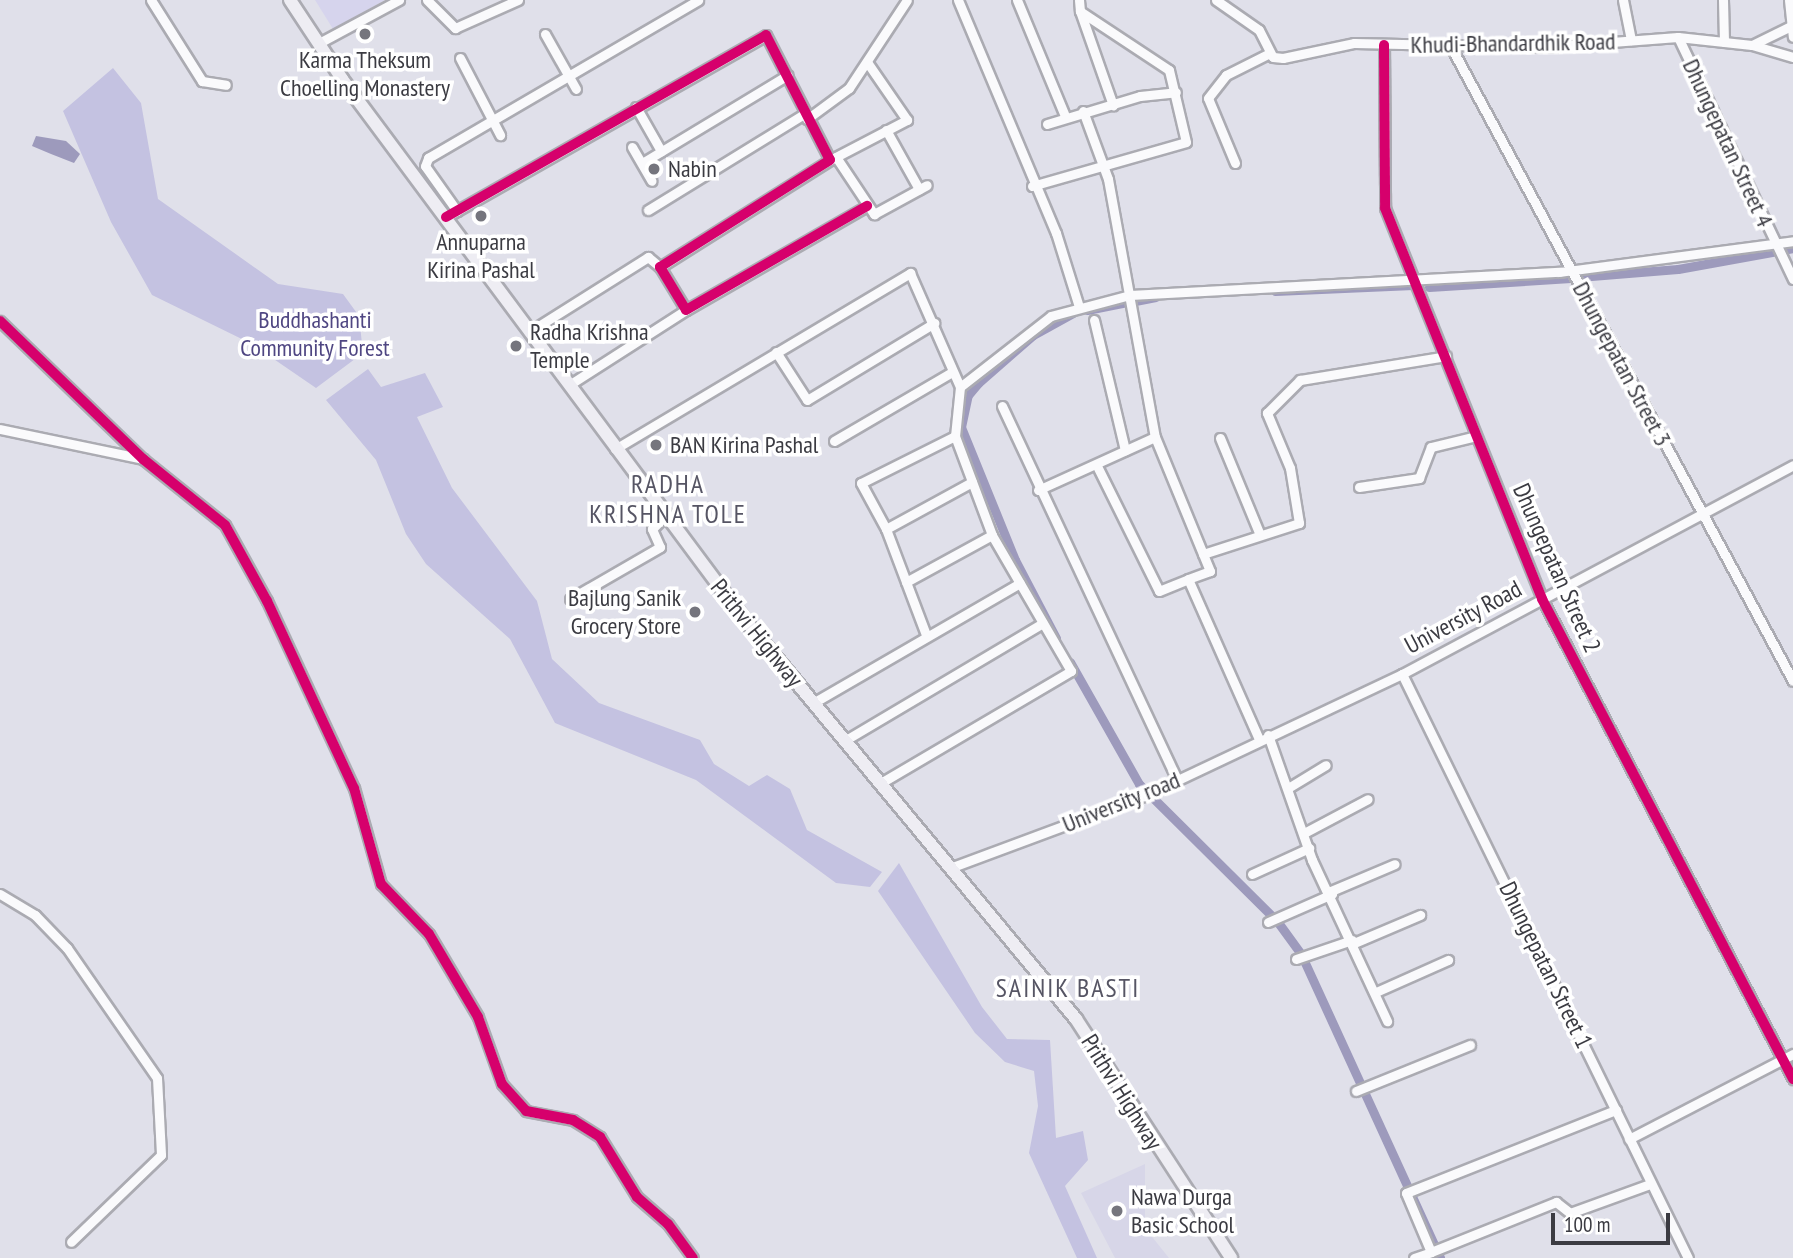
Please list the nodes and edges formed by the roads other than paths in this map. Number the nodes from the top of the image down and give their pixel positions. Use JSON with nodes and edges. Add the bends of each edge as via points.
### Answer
{"nodes":[{"id":1,"x":151,"y":0,"type":"edge"},
{"id":2,"x":290,"y":0,"type":"edge"},
{"id":3,"x":399,"y":0,"type":"edge"},
{"id":4,"x":427,"y":0,"type":"edge"},
{"id":5,"x":518,"y":0,"type":"edge"},
{"id":6,"x":698,"y":0,"type":"edge"},
{"id":7,"x":907,"y":0,"type":"edge"},
{"id":8,"x":958,"y":0,"type":"edge"},
{"id":9,"x":1017,"y":0,"type":"edge"},
{"id":10,"x":1079,"y":0,"type":"edge"},
{"id":11,"x":1216,"y":0,"type":"edge"},
{"id":12,"x":1623,"y":0,"type":"edge"},
{"id":13,"x":1723,"y":0,"type":"edge"},
{"id":14,"x":1789,"y":0,"type":"edge"},
{"id":15,"x":1080,"y":11,"type":"junction"},
{"id":16,"x":1791,"y":26,"type":"junction"},
{"id":17,"x":545,"y":34,"type":"dead end"},
{"id":18,"x":1678,"y":37,"type":"junction"},
{"id":19,"x":1793,"y":37,"type":"edge"},
{"id":20,"x":1631,"y":40,"type":"junction"},
{"id":21,"x":1724,"y":42,"type":"junction"},
{"id":22,"x":319,"y":43,"type":"junction"},
{"id":23,"x":1752,"y":44,"type":"junction"},
{"id":24,"x":1384,"y":45,"type":"junction"},
{"id":25,"x":1451,"y":47,"type":"junction"},
{"id":26,"x":1270,"y":53,"type":"junction"},
{"id":27,"x":1793,"y":57,"type":"edge"},
{"id":28,"x":460,"y":58,"type":"dead end"},
{"id":29,"x":867,"y":62,"type":"junction"},
{"id":30,"x":568,"y":74,"type":"junction"},
{"id":31,"x":788,"y":75,"type":"junction"},
{"id":32,"x":226,"y":85,"type":"dead end"},
{"id":33,"x":576,"y":89,"type":"dead end"},
{"id":34,"x":1176,"y":92,"type":"junction"},
{"id":35,"x":1113,"y":105,"type":"junction"},
{"id":36,"x":636,"y":107,"type":"junction"},
{"id":37,"x":1083,"y":111,"type":"junction"},
{"id":38,"x":806,"y":116,"type":"junction"},
{"id":39,"x":1065,"y":116,"type":"junction"},
{"id":40,"x":492,"y":120,"type":"junction"},
{"id":41,"x":1046,"y":124,"type":"dead end"},
{"id":42,"x":886,"y":130,"type":"junction"},
{"id":43,"x":500,"y":135,"type":"dead end"},
{"id":44,"x":632,"y":147,"type":"dead end"},
{"id":45,"x":661,"y":151,"type":"junction"},
{"id":46,"x":833,"y":159,"type":"junction"},
{"id":47,"x":1102,"y":161,"type":"junction"},
{"id":48,"x":642,"y":163,"type":"junction"},
{"id":49,"x":1235,"y":163,"type":"dead end"},
{"id":50,"x":652,"y":181,"type":"dead end"},
{"id":51,"x":1032,"y":186,"type":"junction"},
{"id":52,"x":867,"y":206,"type":"junction"},
{"id":53,"x":648,"y":210,"type":"dead end"},
{"id":54,"x":452,"y":214,"type":"junction"},
{"id":55,"x":1793,"y":241,"type":"edge"},
{"id":56,"x":1778,"y":249,"type":"junction"},
{"id":57,"x":660,"y":267,"type":"junction"},
{"id":58,"x":1573,"y":271,"type":"junction"},
{"id":59,"x":1415,"y":279,"type":"junction"},
{"id":60,"x":1793,"y":279,"type":"edge"},
{"id":61,"x":1126,"y":295,"type":"junction"},
{"id":62,"x":1079,"y":307,"type":"junction"},
{"id":63,"x":686,"y":310,"type":"junction"},
{"id":64,"x":1094,"y":320,"type":"dead end"},
{"id":65,"x":0,"y":321,"type":"edge"},
{"id":66,"x":934,"y":323,"type":"junction"},
{"id":67,"x":529,"y":332,"type":"junction"},
{"id":68,"x":776,"y":352,"type":"junction"},
{"id":69,"x":1446,"y":356,"type":"junction"},
{"id":70,"x":953,"y":372,"type":"junction"},
{"id":71,"x":569,"y":385,"type":"junction"},
{"id":72,"x":960,"y":387,"type":"junction"},
{"id":73,"x":1002,"y":406,"type":"dead end"},
{"id":74,"x":0,"y":429,"type":"edge"},
{"id":75,"x":955,"y":436,"type":"junction"},
{"id":76,"x":1476,"y":436,"type":"junction"},
{"id":77,"x":1155,"y":437,"type":"junction"},
{"id":78,"x":1220,"y":438,"type":"dead end"},
{"id":79,"x":834,"y":441,"type":"dead end"},
{"id":80,"x":615,"y":449,"type":"junction"},
{"id":81,"x":1125,"y":450,"type":"junction"},
{"id":82,"x":143,"y":459,"type":"junction"},
{"id":83,"x":1793,"y":464,"type":"edge"},
{"id":84,"x":1098,"y":468,"type":"junction"},
{"id":85,"x":972,"y":482,"type":"junction"},
{"id":86,"x":1359,"y":487,"type":"dead end"},
{"id":87,"x":1038,"y":490,"type":"junction"},
{"id":88,"x":1703,"y":512,"type":"junction"},
{"id":89,"x":666,"y":515,"type":"junction"},
{"id":90,"x":886,"y":529,"type":"junction"},
{"id":91,"x":992,"y":535,"type":"junction"},
{"id":92,"x":1260,"y":535,"type":"junction"},
{"id":93,"x":1203,"y":554,"type":"junction"},
{"id":94,"x":1188,"y":579,"type":"junction"},
{"id":95,"x":906,"y":582,"type":"junction"},
{"id":96,"x":1020,"y":583,"type":"junction"},
{"id":97,"x":1542,"y":598,"type":"junction"},
{"id":98,"x":570,"y":599,"type":"dead end"},
{"id":99,"x":1043,"y":622,"type":"junction"},
{"id":100,"x":926,"y":635,"type":"junction"},
{"id":101,"x":1402,"y":674,"type":"junction"},
{"id":102,"x":1793,"y":681,"type":"edge"},
{"id":103,"x":813,"y":703,"type":"junction"},
{"id":104,"x":1288,"y":726,"type":"joint"},
{"id":105,"x":1264,"y":737,"type":"junction"},
{"id":106,"x":844,"y":741,"type":"junction"},
{"id":107,"x":1326,"y":765,"type":"dead end"},
{"id":108,"x":1177,"y":780,"type":"junction"},
{"id":109,"x":879,"y":784,"type":"junction"},
{"id":110,"x":1288,"y":788,"type":"junction"},
{"id":111,"x":1368,"y":799,"type":"dead end"},
{"id":112,"x":1304,"y":833,"type":"junction"},
{"id":113,"x":1309,"y":848,"type":"junction"},
{"id":114,"x":1395,"y":864,"type":"dead end"},
{"id":115,"x":950,"y":868,"type":"junction"},
{"id":116,"x":1252,"y":874,"type":"dead end"},
{"id":117,"x":1331,"y":892,"type":"junction"},
{"id":118,"x":0,"y":894,"type":"edge"},
{"id":119,"x":1420,"y":915,"type":"dead end"},
{"id":120,"x":1268,"y":922,"type":"dead end"},
{"id":121,"x":1353,"y":942,"type":"junction"},
{"id":122,"x":1296,"y":959,"type":"dead end"},
{"id":123,"x":1448,"y":960,"type":"dead end"},
{"id":124,"x":1376,"y":992,"type":"junction"},
{"id":125,"x":1387,"y":1021,"type":"dead end"},
{"id":126,"x":1470,"y":1045,"type":"dead end"},
{"id":127,"x":1793,"y":1054,"type":"edge"},
{"id":128,"x":1783,"y":1059,"type":"junction"},
{"id":129,"x":1793,"y":1079,"type":"edge"},
{"id":130,"x":1356,"y":1091,"type":"dead end"},
{"id":131,"x":1616,"y":1110,"type":"junction"},
{"id":132,"x":1629,"y":1139,"type":"junction"},
{"id":133,"x":1650,"y":1184,"type":"junction"},
{"id":134,"x":71,"y":1242,"type":"dead end"},
{"id":135,"x":1431,"y":1252,"type":"junction"},
{"id":136,"x":692,"y":1258,"type":"edge"},
{"id":137,"x":1231,"y":1258,"type":"edge"},
{"id":138,"x":1414,"y":1258,"type":"edge"},
{"id":139,"x":1688,"y":1258,"type":"edge"}],
"edges":[{"from":1,"to":32,"type":"street","via":[[202,81]]},
{"from":2,"to":22,"type":"highway","name":"Prithvi Highway"},
{"from":3,"to":22,"type":"street"},
{"from":4,"to":5,"type":"street","via":[[455,28]]},
{"from":6,"to":30,"type":"street"},
{"from":7,"to":29,"type":"street"},
{"from":8,"to":51,"type":"street"},
{"from":9,"to":39,"type":"street"},
{"from":10,"to":15,"type":"street"},
{"from":11,"to":26,"type":"street","via":[[1259,30]]},
{"from":12,"to":20,"type":"street"},
{"from":13,"to":21,"type":"street"},
{"from":14,"to":16,"type":"street"},
{"from":15,"to":34,"type":"street","via":[[1156,59],[1169,70]]},
{"from":15,"to":35,"type":"street"},
{"from":16,"to":19,"type":"street"},
{"from":16,"to":23,"type":"street"},
{"from":17,"to":30,"type":"street"},
{"from":18,"to":20,"type":"street","name":"Khudi-Bhandardhik Road"},
{"from":18,"to":21,"type":"street","name":"Khudi-Bhandardhik Road"},
{"from":18,"to":56,"type":"street","name":"Dhungepatan Street 4"},
{"from":20,"to":25,"type":"street","name":"Khudi-Bhandardhik Road"},
{"from":21,"to":23,"type":"street","name":"Khudi-Bhandardhik Road"},
{"from":22,"to":54,"type":"highway","name":"Prithvi Highway"},
{"from":23,"to":27,"type":"street","name":"Khudi-Bhandardhik Road"},
{"from":24,"to":25,"type":"street","name":"Khudi-Bhandardhik Road"},
{"from":24,"to":26,"type":"street","name":"Khudi-Bhandardhik Road","via":[[1354,43],[1283,58]]},
{"from":24,"to":59,"type":"street","name":"Dhungepatan Street 2","via":[[1385,208]]},
{"from":25,"to":58,"type":"street","name":"Dhungepatan Street 3"},
{"from":26,"to":49,"type":"street","via":[[1226,75],[1208,97]]},
{"from":28,"to":40,"type":"street"},
{"from":29,"to":38,"type":"street","via":[[849,88]]},
{"from":29,"to":42,"type":"street","via":[[907,120]]},
{"from":30,"to":33,"type":"street"},
{"from":30,"to":40,"type":"street"},
{"from":31,"to":36,"type":"street","via":[[773,39],[763,35]]},
{"from":31,"to":38,"type":"street"},
{"from":31,"to":45,"type":"street"},
{"from":34,"to":35,"type":"street"},
{"from":34,"to":47,"type":"street","via":[[1186,142]]},
{"from":35,"to":37,"type":"street"},
{"from":36,"to":45,"type":"street"},
{"from":36,"to":54,"type":"street"},
{"from":37,"to":39,"type":"street"},
{"from":37,"to":47,"type":"street"},
{"from":38,"to":46,"type":"street"},
{"from":38,"to":53,"type":"street"},
{"from":39,"to":41,"type":"street"},
{"from":40,"to":43,"type":"street"},
{"from":40,"to":54,"type":"street","via":[[425,161]]},
{"from":42,"to":46,"type":"street"},
{"from":42,"to":52,"type":"street","via":[[923,187],[874,214]]},
{"from":44,"to":48,"type":"street"},
{"from":45,"to":48,"type":"street"},
{"from":46,"to":52,"type":"street"},
{"from":46,"to":57,"type":"street"},
{"from":47,"to":51,"type":"street"},
{"from":47,"to":61,"type":"street"},
{"from":48,"to":50,"type":"street"},
{"from":51,"to":62,"type":"street","via":[[1056,233]]},
{"from":52,"to":63,"type":"street"},
{"from":54,"to":67,"type":"highway","name":"Prithvi Highway"},
{"from":55,"to":56,"type":"street"},
{"from":56,"to":58,"type":"street"},
{"from":56,"to":60,"type":"street","name":"Dhungepatan Street 4"},
{"from":57,"to":63,"type":"street"},
{"from":57,"to":67,"type":"street","via":[[648,257]]},
{"from":58,"to":59,"type":"street"},
{"from":58,"to":88,"type":"street","name":"Dhungepatan Street 3"},
{"from":59,"to":61,"type":"street"},
{"from":59,"to":69,"type":"street","name":"Dhungepatan Street 2"},
{"from":61,"to":62,"type":"street"},
{"from":61,"to":77,"type":"street"},
{"from":62,"to":72,"type":"street","via":[[1019,336]]},
{"from":63,"to":71,"type":"street"},
{"from":64,"to":81,"type":"street"},
{"from":65,"to":82,"type":"street"},
{"from":66,"to":68,"type":"street","via":[[807,400]]},
{"from":66,"to":68,"type":"street","via":[[911,273]]},
{"from":66,"to":70,"type":"street"},
{"from":67,"to":71,"type":"highway","name":"Prithvi Highway"},
{"from":68,"to":80,"type":"street"},
{"from":69,"to":76,"type":"street","name":"Dhungepatan Street 2"},
{"from":69,"to":92,"type":"street","via":[[1300,380],[1267,413],[1290,468],[1299,523]]},
{"from":70,"to":72,"type":"street"},
{"from":70,"to":79,"type":"street"},
{"from":71,"to":80,"type":"highway","name":"Prithvi Highway"},
{"from":72,"to":75,"type":"street"},
{"from":73,"to":87,"type":"street"},
{"from":74,"to":82,"type":"street"},
{"from":75,"to":85,"type":"street"},
{"from":75,"to":90,"type":"street","via":[[861,483]]},
{"from":76,"to":86,"type":"street","via":[[1431,447],[1419,478]]},
{"from":76,"to":97,"type":"street","name":"Dhungepatan Street 2"},
{"from":77,"to":81,"type":"street"},
{"from":77,"to":93,"type":"street"},
{"from":78,"to":92,"type":"street"},
{"from":80,"to":89,"type":"highway","name":"Prithvi Highway"},
{"from":81,"to":84,"type":"street"},
{"from":82,"to":136,"type":"street","via":[[225,525],[354,788],[381,884],[429,934],[478,1017],[502,1084],[526,1111],[573,1120],[600,1137],[637,1197],[668,1224]]},
{"from":83,"to":88,"type":"street","name":"University Road"},
{"from":84,"to":87,"type":"street"},
{"from":84,"to":94,"type":"street","via":[[1159,591]]},
{"from":85,"to":90,"type":"street"},
{"from":85,"to":91,"type":"street"},
{"from":87,"to":108,"type":"street"},
{"from":88,"to":97,"type":"street","name":"University Road"},
{"from":88,"to":102,"type":"street","name":"Dhungepatan Street 3"},
{"from":89,"to":98,"type":"street","via":[[652,529],[660,547]]},
{"from":89,"to":103,"type":"highway","name":"Prithvi Highway"},
{"from":90,"to":95,"type":"street"},
{"from":91,"to":95,"type":"street"},
{"from":91,"to":96,"type":"street"},
{"from":92,"to":93,"type":"street"},
{"from":93,"to":94,"type":"street","via":[[1210,571]]},
{"from":94,"to":105,"type":"street"},
{"from":95,"to":100,"type":"street"},
{"from":96,"to":99,"type":"street"},
{"from":96,"to":100,"type":"street"},
{"from":97,"to":101,"type":"street","name":"University Road"},
{"from":97,"to":128,"type":"street","name":"Dhungepatan Street 2"},
{"from":99,"to":106,"type":"street"},
{"from":99,"to":109,"type":"street","via":[[1071,671]]},
{"from":100,"to":103,"type":"street"},
{"from":101,"to":104,"type":"street","name":"University Road"},
{"from":101,"to":131,"type":"street","name":"Dhungepatan Street 1"},
{"from":103,"to":106,"type":"highway","name":"Prithvi Highway"},
{"from":104,"to":105,"type":"street","name":"University road"},
{"from":105,"to":108,"type":"street","name":"University road"},
{"from":105,"to":110,"type":"street"},
{"from":106,"to":109,"type":"highway","name":"Prithvi Highway"},
{"from":107,"to":110,"type":"street"},
{"from":108,"to":115,"type":"street","name":"University road"},
{"from":109,"to":115,"type":"highway","name":"Prithvi Highway"},
{"from":110,"to":112,"type":"street"},
{"from":111,"to":112,"type":"street"},
{"from":112,"to":113,"type":"street"},
{"from":113,"to":116,"type":"street"},
{"from":113,"to":117,"type":"street"},
{"from":114,"to":117,"type":"street"},
{"from":115,"to":137,"type":"highway","name":"Prithvi Highway","via":[[1076,1019]]},
{"from":117,"to":120,"type":"street"},
{"from":117,"to":121,"type":"street"},
{"from":118,"to":134,"type":"street","via":[[46,924],[157,1078],[161,1154]]},
{"from":119,"to":121,"type":"street"},
{"from":121,"to":122,"type":"street"},
{"from":121,"to":124,"type":"street"},
{"from":123,"to":124,"type":"street"},
{"from":124,"to":125,"type":"street"},
{"from":126,"to":130,"type":"street"},
{"from":127,"to":128,"type":"street"},
{"from":128,"to":129,"type":"street","name":"Dhungepatan Street 2"},
{"from":128,"to":132,"type":"street"},
{"from":131,"to":132,"type":"street","name":"Dhungepatan Street 1"},
{"from":131,"to":135,"type":"street","via":[[1406,1193]]},
{"from":132,"to":133,"type":"street","name":"Dhungepatan Street 1"},
{"from":133,"to":135,"type":"street","via":[[1570,1213],[1556,1202]]},
{"from":133,"to":139,"type":"street","name":"Dhungepatan Street 1"},
{"from":135,"to":138,"type":"street"}]}
